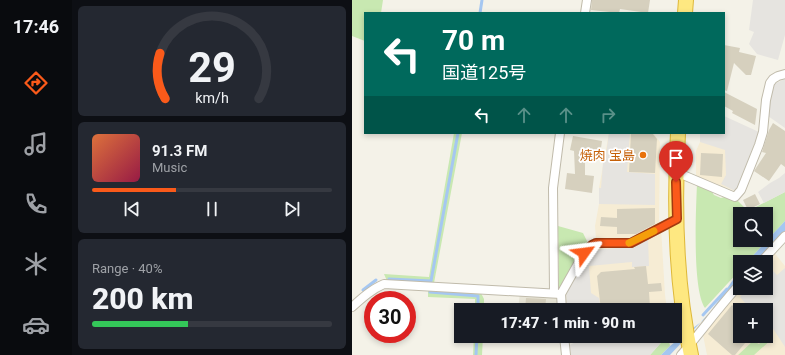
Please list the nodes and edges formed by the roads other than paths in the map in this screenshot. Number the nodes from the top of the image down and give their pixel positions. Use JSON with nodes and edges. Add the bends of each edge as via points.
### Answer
{"nodes":[{"id":1,"x":587,"y":0,"type":"edge"},
{"id":2,"x":686,"y":0,"type":"edge"},
{"id":3,"x":585,"y":12,"type":"edge"},
{"id":4,"x":685,"y":12,"type":"edge"},
{"id":5,"x":785,"y":74,"type":"edge"},
{"id":6,"x":560,"y":134,"type":"edge"},
{"id":7,"x":678,"y":134,"type":"edge"},
{"id":8,"x":676,"y":172,"type":"junction"},
{"id":9,"x":677,"y":219,"type":"junction"},
{"id":10,"x":785,"y":236,"type":"edge"},
{"id":11,"x":767,"y":255,"type":"edge"},
{"id":12,"x":733,"y":291,"type":"edge"},
{"id":13,"x":558,"y":293,"type":"junction"},
{"id":14,"x":560,"y":303,"type":"edge"},
{"id":15,"x":352,"y":307,"type":"edge"},
{"id":16,"x":565,"y":343,"type":"edge"},
{"id":17,"x":687,"y":352,"type":"edge"},
{"id":18,"x":566,"y":355,"type":"edge"}],
"edges":[{"from":1,"to":3,"type":"street"},
{"from":2,"to":4,"type":"highway"},
{"from":5,"to":8,"type":"street","via":[[770,83],[759,145],[741,190],[735,196]]},
{"from":6,"to":13,"type":"street","via":[[553,188]]},
{"from":7,"to":8,"type":"highway"},
{"from":8,"to":9,"type":"highway"},
{"from":9,"to":13,"type":"street","via":[[631,243],[592,245]]},
{"from":9,"to":17,"type":"highway","via":[[676,245]]},
{"from":10,"to":11,"type":"street"},
{"from":12,"to":17,"type":"street"},
{"from":13,"to":14,"type":"street"},
{"from":13,"to":15,"type":"street","via":[[384,284],[369,292]]},
{"from":16,"to":18,"type":"street"}]}
